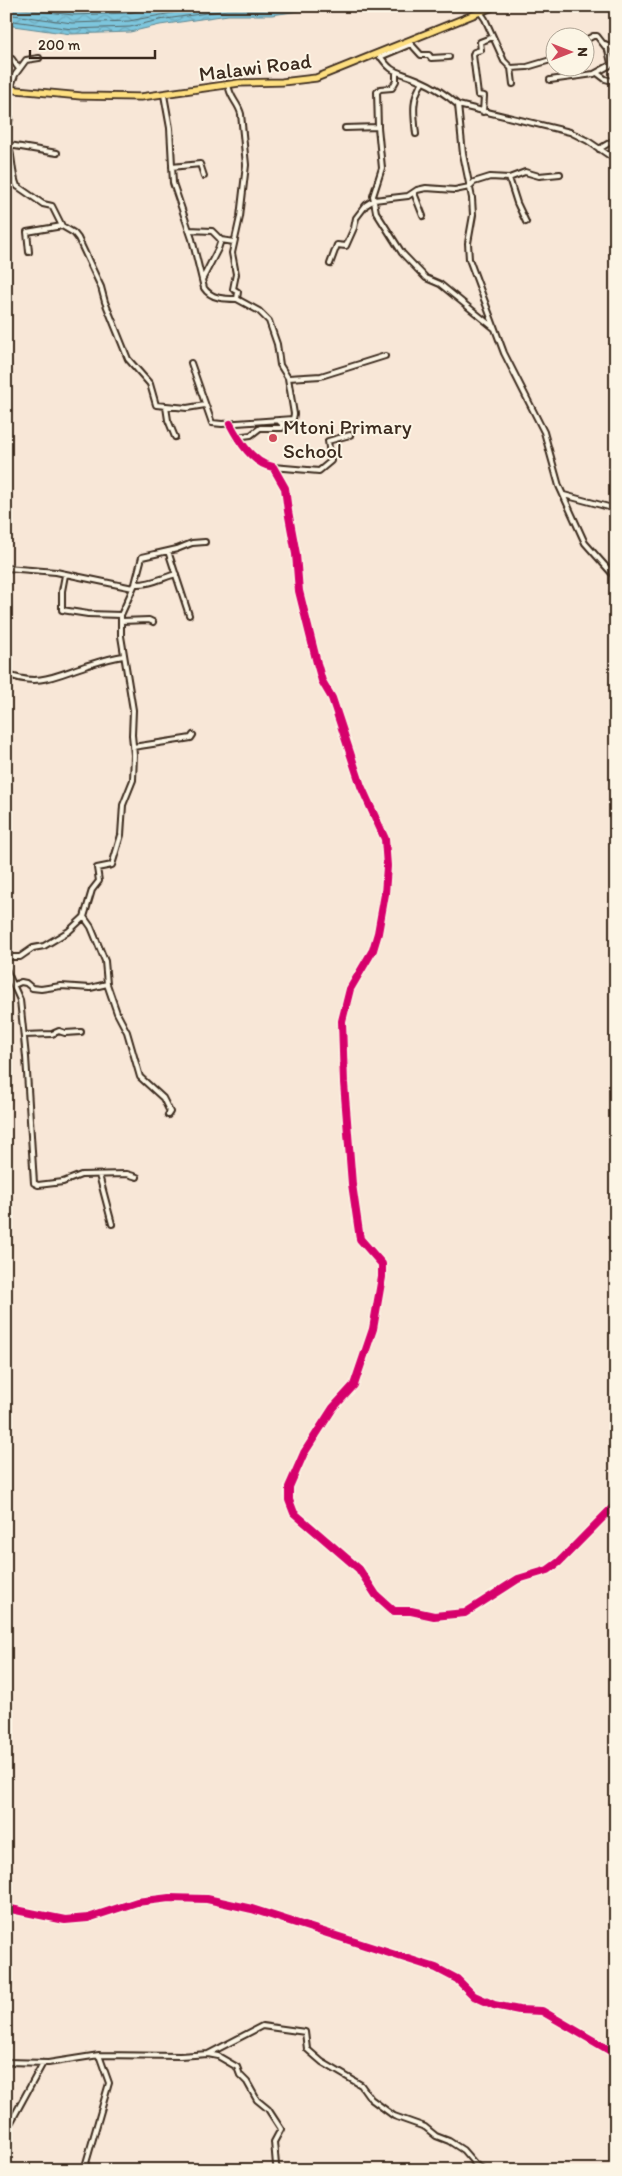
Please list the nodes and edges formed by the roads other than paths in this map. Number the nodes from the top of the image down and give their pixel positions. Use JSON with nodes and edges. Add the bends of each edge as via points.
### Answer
{"nodes":[{"id":1,"x":495,"y":6,"type":"edge"},
{"id":2,"x":478,"y":9,"type":"edge"},
{"id":3,"x":594,"y":36,"type":"edge"},
{"id":4,"x":493,"y":38,"type":"junction"},
{"id":5,"x":605,"y":44,"type":"junction"},
{"id":6,"x":616,"y":50,"type":"edge"},
{"id":7,"x":379,"y":55,"type":"junction"},
{"id":8,"x":449,"y":57,"type":"dead end"},
{"id":9,"x":6,"y":58,"type":"edge"},
{"id":10,"x":39,"y":58,"type":"dead end"},
{"id":11,"x":544,"y":62,"type":"edge"},
{"id":12,"x":614,"y":63,"type":"edge"},
{"id":13,"x":511,"y":68,"type":"junction"},
{"id":14,"x":19,"y":69,"type":"junction"},
{"id":15,"x":396,"y":73,"type":"junction"},
{"id":16,"x":597,"y":73,"type":"junction"},
{"id":17,"x":550,"y":80,"type":"dead end"},
{"id":18,"x":423,"y":82,"type":"junction"},
{"id":19,"x":616,"y":82,"type":"edge"},
{"id":20,"x":228,"y":84,"type":"junction"},
{"id":21,"x":513,"y":84,"type":"dead end"},
{"id":22,"x":7,"y":90,"type":"edge"},
{"id":23,"x":164,"y":95,"type":"junction"},
{"id":24,"x":458,"y":105,"type":"junction"},
{"id":25,"x":6,"y":110,"type":"edge"},
{"id":26,"x":483,"y":112,"type":"junction"},
{"id":27,"x":378,"y":127,"type":"junction"},
{"id":28,"x":345,"y":128,"type":"dead end"},
{"id":29,"x":416,"y":134,"type":"dead end"},
{"id":30,"x":6,"y":137,"type":"edge"},
{"id":31,"x":616,"y":138,"type":"edge"},
{"id":32,"x":10,"y":145,"type":"junction"},
{"id":33,"x":599,"y":149,"type":"junction"},
{"id":34,"x":57,"y":153,"type":"dead end"},
{"id":35,"x":616,"y":160,"type":"edge"},
{"id":36,"x":172,"y":167,"type":"junction"},
{"id":37,"x":560,"y":174,"type":"dead end"},
{"id":38,"x":204,"y":176,"type":"dead end"},
{"id":39,"x":509,"y":178,"type":"junction"},
{"id":40,"x":469,"y":187,"type":"junction"},
{"id":41,"x":414,"y":192,"type":"junction"},
{"id":42,"x":374,"y":200,"type":"junction"},
{"id":43,"x":423,"y":216,"type":"dead end"},
{"id":44,"x":526,"y":222,"type":"dead end"},
{"id":45,"x":62,"y":226,"type":"junction"},
{"id":46,"x":189,"y":230,"type":"junction"},
{"id":47,"x":221,"y":240,"type":"junction"},
{"id":48,"x":234,"y":242,"type":"junction"},
{"id":49,"x":29,"y":252,"type":"dead end"},
{"id":50,"x":330,"y":264,"type":"dead end"},
{"id":51,"x":203,"y":278,"type":"junction"},
{"id":52,"x":238,"y":299,"type":"junction"},
{"id":53,"x":495,"y":328,"type":"junction"},
{"id":54,"x":385,"y":356,"type":"dead end"},
{"id":55,"x":191,"y":363,"type":"dead end"},
{"id":56,"x":288,"y":378,"type":"junction"},
{"id":57,"x":205,"y":405,"type":"junction"},
{"id":58,"x":166,"y":407,"type":"junction"},
{"id":59,"x":279,"y":420,"type":"junction"},
{"id":60,"x":230,"y":424,"type":"junction"},
{"id":61,"x":350,"y":435,"type":"dead end"},
{"id":62,"x":175,"y":437,"type":"dead end"},
{"id":63,"x":236,"y":437,"type":"junction"},
{"id":64,"x":273,"y":467,"type":"junction"},
{"id":65,"x":564,"y":495,"type":"junction"},
{"id":66,"x":616,"y":509,"type":"edge"},
{"id":67,"x":205,"y":542,"type":"dead end"},
{"id":68,"x":168,"y":551,"type":"junction"},
{"id":69,"x":6,"y":568,"type":"edge"},
{"id":70,"x":176,"y":574,"type":"junction"},
{"id":71,"x":65,"y":575,"type":"junction"},
{"id":72,"x":616,"y":578,"type":"edge"},
{"id":73,"x":134,"y":586,"type":"junction"},
{"id":74,"x":121,"y":615,"type":"junction"},
{"id":75,"x":189,"y":615,"type":"dead end"},
{"id":76,"x":121,"y":621,"type":"junction"},
{"id":77,"x":153,"y":622,"type":"dead end"},
{"id":78,"x":123,"y":656,"type":"junction"},
{"id":79,"x":6,"y":674,"type":"edge"},
{"id":80,"x":193,"y":735,"type":"dead end"},
{"id":81,"x":133,"y":748,"type":"junction"},
{"id":82,"x":84,"y":917,"type":"junction"},
{"id":83,"x":6,"y":957,"type":"edge"},
{"id":84,"x":6,"y":969,"type":"edge"},
{"id":85,"x":107,"y":984,"type":"junction"},
{"id":86,"x":14,"y":985,"type":"junction"},
{"id":87,"x":81,"y":1032,"type":"dead end"},
{"id":88,"x":24,"y":1035,"type":"junction"},
{"id":89,"x":168,"y":1115,"type":"dead end"},
{"id":90,"x":99,"y":1175,"type":"junction"},
{"id":91,"x":137,"y":1177,"type":"dead end"},
{"id":92,"x":112,"y":1224,"type":"dead end"},
{"id":93,"x":616,"y":1504,"type":"edge"},
{"id":94,"x":6,"y":1908,"type":"edge"},
{"id":95,"x":208,"y":2054,"type":"junction"},
{"id":96,"x":616,"y":2054,"type":"edge"},
{"id":97,"x":99,"y":2055,"type":"junction"},
{"id":98,"x":6,"y":2062,"type":"edge"},
{"id":99,"x":43,"y":2063,"type":"junction"},
{"id":100,"x":6,"y":2131,"type":"edge"},
{"id":101,"x":84,"y":2170,"type":"edge"},
{"id":102,"x":278,"y":2170,"type":"edge"},
{"id":103,"x":485,"y":2170,"type":"edge"}],
"edges":[{"from":1,"to":2,"type":"main road","name":"Malawi Road"},
{"from":2,"to":4,"type":"street"},
{"from":2,"to":7,"type":"main road","name":"Malawi Road"},
{"from":3,"to":5,"type":"street"},
{"from":4,"to":13,"type":"street"},
{"from":4,"to":26,"type":"street","via":[[480,42],[481,50],[473,55],[478,95],[484,96]]},
{"from":5,"to":6,"type":"street"},
{"from":5,"to":12,"type":"street"},
{"from":7,"to":8,"type":"street","via":[[411,44],[421,55]]},
{"from":7,"to":15,"type":"street"},
{"from":7,"to":20,"type":"main road","name":"Malawi Road","via":[[316,78]]},
{"from":9,"to":14,"type":"street","via":[[12,59]]},
{"from":10,"to":14,"type":"street","via":[[26,60]]},
{"from":11,"to":13,"type":"street"},
{"from":12,"to":16,"type":"street"},
{"from":13,"to":21,"type":"street"},
{"from":14,"to":22,"type":"street"},
{"from":15,"to":18,"type":"street"},
{"from":15,"to":27,"type":"street","via":[[392,88],[377,92]]},
{"from":16,"to":17,"type":"street"},
{"from":16,"to":19,"type":"street"},
{"from":18,"to":24,"type":"street"},
{"from":18,"to":29,"type":"street","via":[[415,98]]},
{"from":20,"to":23,"type":"main road","name":"Malawi Road"},
{"from":20,"to":48,"type":"street","via":[[229,94],[241,114],[246,166]]},
{"from":22,"to":23,"type":"main road","name":"Malawi Road","via":[[106,98]]},
{"from":23,"to":36,"type":"street"},
{"from":24,"to":26,"type":"street"},
{"from":24,"to":40,"type":"street"},
{"from":25,"to":30,"type":"street","via":[[10,118]]},
{"from":26,"to":33,"type":"street","via":[[570,132]]},
{"from":27,"to":28,"type":"street"},
{"from":27,"to":42,"type":"street","via":[[382,168]]},
{"from":30,"to":32,"type":"street"},
{"from":31,"to":33,"type":"street"},
{"from":32,"to":34,"type":"street"},
{"from":32,"to":45,"type":"street","via":[[17,186],[43,204],[52,206]]},
{"from":33,"to":35,"type":"street"},
{"from":36,"to":38,"type":"street","via":[[200,164]]},
{"from":36,"to":46,"type":"street","via":[[173,183]]},
{"from":37,"to":39,"type":"street","via":[[539,176],[525,172]]},
{"from":39,"to":40,"type":"street","via":[[490,177]]},
{"from":39,"to":44,"type":"street"},
{"from":40,"to":41,"type":"street","via":[[455,190],[426,188]]},
{"from":40,"to":53,"type":"street","via":[[473,215],[469,259]]},
{"from":41,"to":42,"type":"street","via":[[400,198]]},
{"from":41,"to":43,"type":"street"},
{"from":42,"to":50,"type":"street","via":[[366,204],[356,218],[346,246],[336,245]]},
{"from":42,"to":53,"type":"street","via":[[383,225],[410,262],[426,278],[440,284]]},
{"from":45,"to":49,"type":"street","via":[[27,232]]},
{"from":45,"to":58,"type":"street","via":[[74,233],[82,245],[128,359],[150,384],[156,405]]},
{"from":46,"to":47,"type":"street","via":[[212,231]]},
{"from":46,"to":51,"type":"street"},
{"from":47,"to":48,"type":"street"},
{"from":47,"to":51,"type":"street"},
{"from":48,"to":52,"type":"street","via":[[234,289],[238,292]]},
{"from":51,"to":52,"type":"street","via":[[208,293],[217,298]]},
{"from":52,"to":56,"type":"street","via":[[269,321],[280,365]]},
{"from":53,"to":65,"type":"street","via":[[504,353],[544,432],[555,475]]},
{"from":54,"to":56,"type":"street","via":[[320,376]]},
{"from":55,"to":57,"type":"street"},
{"from":56,"to":59,"type":"street","via":[[294,417]]},
{"from":57,"to":58,"type":"street"},
{"from":57,"to":60,"type":"street","via":[[212,423]]},
{"from":58,"to":62,"type":"street"},
{"from":59,"to":60,"type":"street"},
{"from":59,"to":63,"type":"street","via":[[282,428],[260,428],[251,435]]},
{"from":60,"to":63,"type":"street"},
{"from":61,"to":64,"type":"street","via":[[328,441],[331,461],[319,471]]},
{"from":63,"to":64,"type":"street","via":[[265,466]]},
{"from":64,"to":93,"type":"street","via":[[285,488],[299,590],[316,663],[332,698],[361,786],[385,839],[387,866],[378,933],[373,950],[350,990],[342,1022],[352,1184],[360,1239],[382,1264],[382,1277],[373,1329],[354,1384],[332,1408],[304,1453],[290,1487],[289,1500],[294,1513],[359,1569],[376,1595],[394,1611],[411,1610],[434,1616],[465,1613],[518,1579],[548,1570]]},
{"from":65,"to":66,"type":"street"},
{"from":65,"to":72,"type":"street","via":[[585,543]]},
{"from":67,"to":68,"type":"street"},
{"from":68,"to":70,"type":"street"},
{"from":68,"to":73,"type":"street","via":[[142,557]]},
{"from":69,"to":71,"type":"street"},
{"from":70,"to":73,"type":"street"},
{"from":70,"to":75,"type":"street"},
{"from":71,"to":73,"type":"street"},
{"from":71,"to":74,"type":"street","via":[[62,610]]},
{"from":73,"to":74,"type":"street"},
{"from":74,"to":76,"type":"street"},
{"from":76,"to":77,"type":"street"},
{"from":76,"to":78,"type":"street"},
{"from":78,"to":79,"type":"street","via":[[48,680],[29,680]]},
{"from":78,"to":81,"type":"street","via":[[133,710]]},
{"from":80,"to":81,"type":"street"},
{"from":81,"to":82,"type":"street","via":[[133,780],[123,805],[116,856],[112,865],[97,868],[99,881],[92,890]]},
{"from":82,"to":83,"type":"street","via":[[69,931],[44,946],[33,948],[20,957]]},
{"from":82,"to":85,"type":"street","via":[[105,961]]},
{"from":84,"to":86,"type":"street"},
{"from":85,"to":86,"type":"street","via":[[90,988],[61,986],[41,989],[21,982]]},
{"from":85,"to":89,"type":"street","via":[[127,1032],[140,1077],[162,1098],[170,1112]]},
{"from":86,"to":88,"type":"street","via":[[20,1000]]},
{"from":87,"to":88,"type":"street"},
{"from":88,"to":90,"type":"street","via":[[34,1183],[63,1182],[81,1175]]},
{"from":90,"to":91,"type":"street"},
{"from":90,"to":92,"type":"street"},
{"from":94,"to":96,"type":"street","via":[[65,1920],[88,1918],[136,1902],[169,1898],[207,1899],[252,1909],[436,1968],[457,1979],[474,1996],[494,2005],[542,2010]]},
{"from":95,"to":97,"type":"street"},
{"from":95,"to":102,"type":"street","via":[[237,2067],[257,2100],[268,2109],[281,2129],[274,2142]]},
{"from":95,"to":103,"type":"street","via":[[262,2026],[305,2032],[307,2049],[322,2062],[362,2085],[371,2099],[394,2116],[425,2126],[436,2136],[463,2150]]},
{"from":97,"to":99,"type":"street"},
{"from":97,"to":101,"type":"street","via":[[109,2083]]},
{"from":98,"to":99,"type":"street"},
{"from":99,"to":100,"type":"street"}]}
